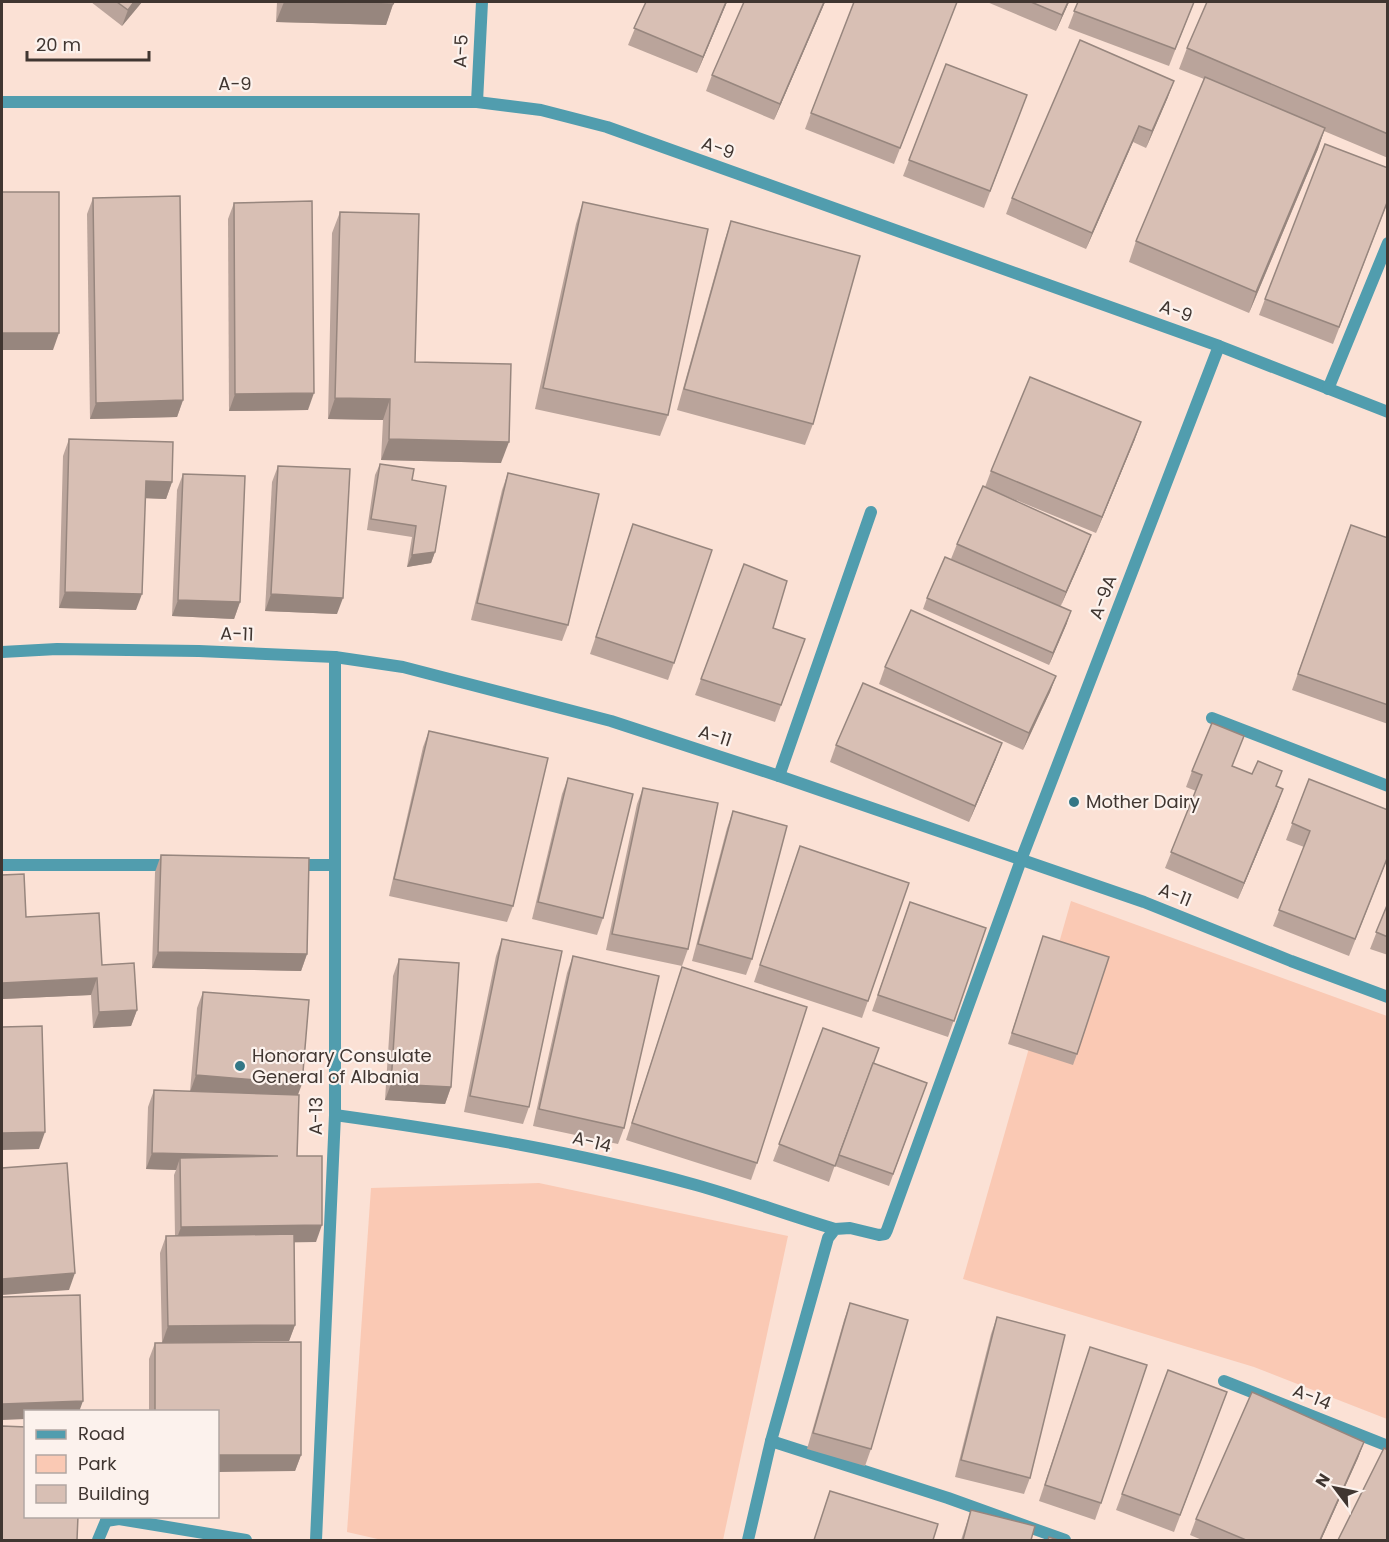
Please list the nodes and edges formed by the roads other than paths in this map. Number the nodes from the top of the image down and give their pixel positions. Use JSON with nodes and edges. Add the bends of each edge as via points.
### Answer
{"nodes":[{"id":1,"x":482,"y":2,"type":"edge"},
{"id":2,"x":2,"y":102,"type":"edge"},
{"id":3,"x":477,"y":102,"type":"junction"},
{"id":4,"x":1388,"y":243,"type":"edge"},
{"id":5,"x":1219,"y":346,"type":"junction"},
{"id":6,"x":1328,"y":389,"type":"junction"},
{"id":7,"x":1388,"y":412,"type":"edge"},
{"id":8,"x":871,"y":512,"type":"dead end"},
{"id":9,"x":2,"y":652,"type":"edge"},
{"id":10,"x":335,"y":657,"type":"junction"},
{"id":11,"x":1212,"y":718,"type":"dead end"},
{"id":12,"x":779,"y":776,"type":"junction"},
{"id":13,"x":1388,"y":786,"type":"edge"},
{"id":14,"x":1021,"y":860,"type":"junction"},
{"id":15,"x":2,"y":865,"type":"edge"},
{"id":16,"x":180,"y":865,"type":"edge"},
{"id":17,"x":287,"y":865,"type":"edge"},
{"id":18,"x":335,"y":866,"type":"junction"},
{"id":19,"x":1388,"y":997,"type":"edge"},
{"id":20,"x":335,"y":1115,"type":"junction"},
{"id":21,"x":835,"y":1229,"type":"junction"},
{"id":22,"x":1224,"y":1381,"type":"dead end"},
{"id":23,"x":771,"y":1442,"type":"junction"},
{"id":24,"x":1388,"y":1446,"type":"edge"},
{"id":25,"x":98,"y":1540,"type":"edge"},
{"id":26,"x":246,"y":1540,"type":"edge"},
{"id":27,"x":316,"y":1540,"type":"edge"},
{"id":28,"x":748,"y":1540,"type":"edge"},
{"id":29,"x":1065,"y":1540,"type":"edge"}],
"edges":[{"from":1,"to":3,"type":"street","name":"A-5"},
{"from":2,"to":3,"type":"street","name":"A-9"},
{"from":3,"to":5,"type":"street","name":"A-9","via":[[541,110],[607,127]]},
{"from":4,"to":6,"type":"street"},
{"from":5,"to":6,"type":"street","name":"A-9"},
{"from":5,"to":14,"type":"street","name":"A-9A"},
{"from":6,"to":7,"type":"street","name":"A-9"},
{"from":8,"to":12,"type":"street"},
{"from":9,"to":10,"type":"street","name":"A-11","via":[[199,651]]},
{"from":10,"to":12,"type":"street","name":"A-11","via":[[403,667],[589,715]]},
{"from":10,"to":18,"type":"street","name":"A-13"},
{"from":11,"to":13,"type":"street"},
{"from":12,"to":14,"type":"street","name":"A-11"},
{"from":14,"to":19,"type":"street","name":"A-11","via":[[1144,902]]},
{"from":14,"to":21,"type":"street","name":"A-9A","via":[[885,1234]]},
{"from":15,"to":16,"type":"street"},
{"from":17,"to":18,"type":"street"},
{"from":18,"to":20,"type":"street","name":"A-13"},
{"from":20,"to":21,"type":"street","name":"A-14","via":[[556,1151],[696,1185]]},
{"from":20,"to":27,"type":"street","name":"A-13"},
{"from":21,"to":23,"type":"street","via":[[828,1238]]},
{"from":22,"to":24,"type":"street","name":"A-14"},
{"from":23,"to":28,"type":"street"},
{"from":23,"to":29,"type":"street"},
{"from":25,"to":26,"type":"street","via":[[106,1521],[119,1519]]}]}
